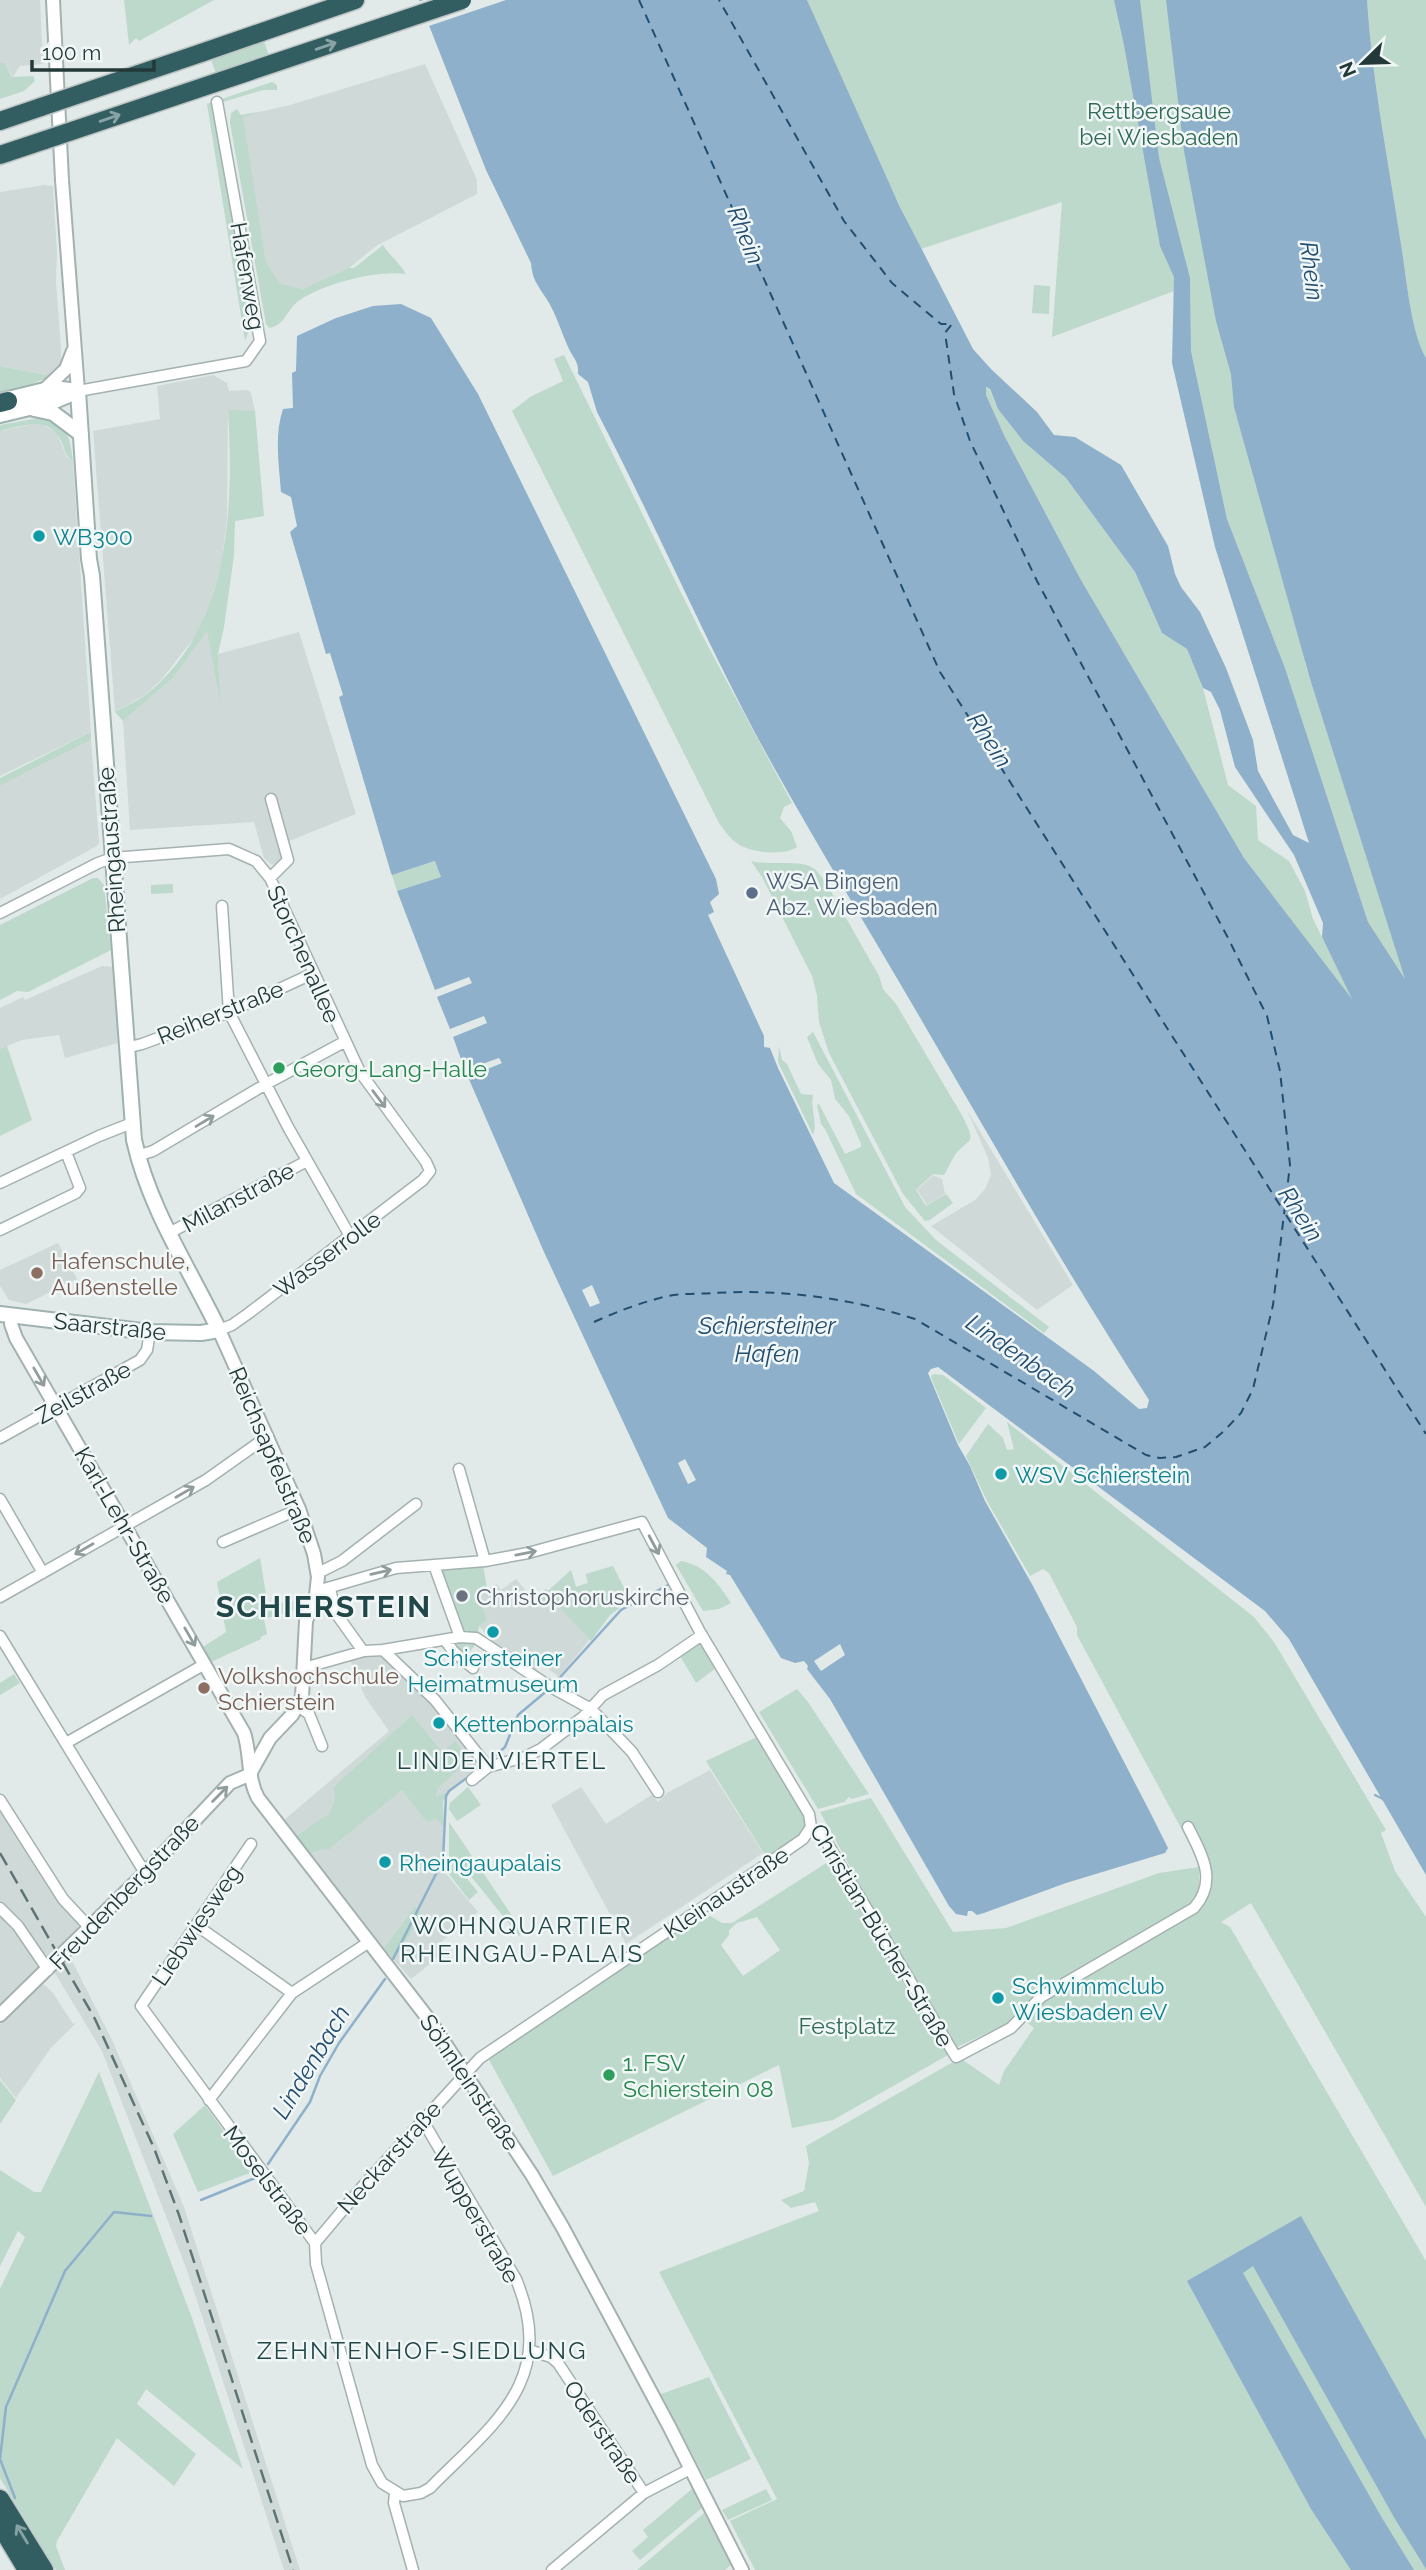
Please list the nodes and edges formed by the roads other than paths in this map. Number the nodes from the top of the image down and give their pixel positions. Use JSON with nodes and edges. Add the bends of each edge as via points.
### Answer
{"nodes":[{"id":1,"x":53,"y":0,"type":"edge"},
{"id":2,"x":355,"y":0,"type":"edge"},
{"id":3,"x":462,"y":0,"type":"edge"},
{"id":4,"x":217,"y":102,"type":"dead end"},
{"id":5,"x":41,"y":107,"type":"junction"},
{"id":6,"x":0,"y":111,"type":"edge"},
{"id":7,"x":0,"y":121,"type":"edge"},
{"id":8,"x":0,"y":155,"type":"edge"},
{"id":9,"x":75,"y":344,"type":"junction"},
{"id":10,"x":45,"y":389,"type":"junction"},
{"id":11,"x":78,"y":391,"type":"junction"},
{"id":12,"x":2,"y":405,"type":"edge"},
{"id":13,"x":28,"y":409,"type":"junction"},
{"id":14,"x":81,"y":434,"type":"junction"},
{"id":15,"x":271,"y":799,"type":"dead end"},
{"id":16,"x":112,"y":858,"type":"junction"},
{"id":17,"x":270,"y":878,"type":"junction"},
{"id":18,"x":222,"y":906,"type":"dead end"},
{"id":19,"x":0,"y":913,"type":"edge"},
{"id":20,"x":314,"y":973,"type":"junction"},
{"id":21,"x":229,"y":1012,"type":"junction"},
{"id":22,"x":344,"y":1042,"type":"junction"},
{"id":23,"x":126,"y":1048,"type":"junction"},
{"id":24,"x":266,"y":1084,"type":"junction"},
{"id":25,"x":132,"y":1123,"type":"junction"},
{"id":26,"x":66,"y":1152,"type":"junction"},
{"id":27,"x":139,"y":1156,"type":"junction"},
{"id":28,"x":307,"y":1161,"type":"junction"},
{"id":29,"x":430,"y":1171,"type":"joint"},
{"id":30,"x":0,"y":1183,"type":"edge"},
{"id":31,"x":0,"y":1230,"type":"edge"},
{"id":32,"x":169,"y":1233,"type":"junction"},
{"id":33,"x":350,"y":1236,"type":"junction"},
{"id":34,"x":204,"y":1302,"type":"junction"},
{"id":35,"x":6,"y":1315,"type":"edge"},
{"id":36,"x":219,"y":1330,"type":"junction"},
{"id":37,"x":150,"y":1332,"type":"junction"},
{"id":38,"x":186,"y":1334,"type":"junction"},
{"id":39,"x":57,"y":1407,"type":"junction"},
{"id":40,"x":268,"y":1436,"type":"junction"},
{"id":41,"x":0,"y":1438,"type":"edge"},
{"id":42,"x":459,"y":1469,"type":"dead end"},
{"id":43,"x":0,"y":1499,"type":"edge"},
{"id":44,"x":416,"y":1504,"type":"dead end"},
{"id":45,"x":299,"y":1509,"type":"junction"},
{"id":46,"x":125,"y":1525,"type":"junction"},
{"id":47,"x":223,"y":1542,"type":"dead end"},
{"id":48,"x":485,"y":1561,"type":"junction"},
{"id":49,"x":434,"y":1566,"type":"junction"},
{"id":50,"x":43,"y":1573,"type":"junction"},
{"id":51,"x":318,"y":1573,"type":"junction"},
{"id":52,"x":330,"y":1588,"type":"junction"},
{"id":53,"x":317,"y":1591,"type":"junction"},
{"id":54,"x":0,"y":1597,"type":"edge"},
{"id":55,"x":0,"y":1636,"type":"edge"},
{"id":56,"x":460,"y":1637,"type":"junction"},
{"id":57,"x":700,"y":1637,"type":"junction"},
{"id":58,"x":445,"y":1640,"type":"junction"},
{"id":59,"x":383,"y":1650,"type":"junction"},
{"id":60,"x":363,"y":1651,"type":"junction"},
{"id":61,"x":205,"y":1664,"type":"junction"},
{"id":62,"x":304,"y":1668,"type":"junction"},
{"id":63,"x":473,"y":1668,"type":"dead end"},
{"id":64,"x":298,"y":1706,"type":"junction"},
{"id":65,"x":591,"y":1709,"type":"junction"},
{"id":66,"x":244,"y":1733,"type":"junction"},
{"id":67,"x":270,"y":1738,"type":"junction"},
{"id":68,"x":66,"y":1744,"type":"junction"},
{"id":69,"x":322,"y":1746,"type":"dead end"},
{"id":70,"x":486,"y":1764,"type":"junction"},
{"id":71,"x":251,"y":1774,"type":"junction"},
{"id":72,"x":472,"y":1780,"type":"dead end"},
{"id":73,"x":658,"y":1792,"type":"dead end"},
{"id":74,"x":0,"y":1800,"type":"edge"},
{"id":75,"x":811,"y":1827,"type":"junction"},
{"id":76,"x":1188,"y":1827,"type":"dead end"},
{"id":77,"x":251,"y":1844,"type":"dead end"},
{"id":78,"x":145,"y":1873,"type":"junction"},
{"id":79,"x":0,"y":1908,"type":"edge"},
{"id":80,"x":196,"y":1925,"type":"junction"},
{"id":81,"x":90,"y":1928,"type":"junction"},
{"id":82,"x":369,"y":1942,"type":"junction"},
{"id":83,"x":48,"y":1970,"type":"junction"},
{"id":84,"x":292,"y":1993,"type":"junction"},
{"id":85,"x":141,"y":2006,"type":"joint"},
{"id":86,"x":0,"y":2015,"type":"edge"},
{"id":87,"x":466,"y":2072,"type":"junction"},
{"id":88,"x":209,"y":2100,"type":"junction"},
{"id":89,"x":423,"y":2121,"type":"junction"},
{"id":90,"x":314,"y":2243,"type":"junction"},
{"id":91,"x":529,"y":2350,"type":"junction"},
{"id":92,"x":690,"y":2469,"type":"junction"},
{"id":93,"x":394,"y":2493,"type":"junction"},
{"id":94,"x":644,"y":2493,"type":"junction"},
{"id":95,"x":0,"y":2499,"type":"edge"},
{"id":96,"x":0,"y":2525,"type":"edge"},
{"id":97,"x":27,"y":2570,"type":"edge"},
{"id":98,"x":44,"y":2570,"type":"edge"},
{"id":99,"x":413,"y":2570,"type":"edge"},
{"id":100,"x":552,"y":2570,"type":"edge"},
{"id":101,"x":742,"y":2570,"type":"edge"}],
"edges":[{"from":1,"to":9,"type":"street","name":"Rheingaustraße"},
{"from":2,"to":5,"type":"highway","bridge":true},
{"from":8,"to":3,"type":"highway","one_way":true,"bridge":true},
{"from":4,"to":11,"type":"street","name":"Hafenweg","via":[[260,341],[246,361]]},
{"from":5,"to":6,"type":"highway"},
{"from":5,"to":7,"type":"highway"},
{"from":9,"to":10,"type":"street","via":[[68,366]]},
{"from":9,"to":11,"type":"street","name":"Rheingaustraße"},
{"from":10,"to":11,"type":"main road"},
{"from":10,"to":12,"type":"main road"},
{"from":11,"to":13,"type":"main road"},
{"from":11,"to":14,"type":"main road","name":"Rheingaustraße"},
{"from":12,"to":13,"type":"main road"},
{"from":13,"to":14,"type":"main road","via":[[53,413]]},
{"from":14,"to":16,"type":"main road","name":"Rheingaustraße"},
{"from":15,"to":17,"type":"street","via":[[288,860]]},
{"from":16,"to":17,"type":"street","name":"Storchenallee","via":[[229,849],[256,861]]},
{"from":16,"to":19,"type":"street","name":"Storchenallee"},
{"from":16,"to":23,"type":"main road","name":"Rheingaustraße"},
{"from":17,"to":20,"type":"street","name":"Storchenallee"},
{"from":18,"to":21,"type":"street"},
{"from":20,"to":21,"type":"street","name":"Reiherstraße"},
{"from":20,"to":22,"type":"street","name":"Storchenallee"},
{"from":21,"to":23,"type":"street","name":"Reiherstraße"},
{"from":21,"to":24,"type":"street"},
{"from":22,"to":24,"type":"street"},
{"from":22,"to":29,"type":"street","name":"Storchenallee","one_way":true,"via":[[367,1083]]},
{"from":23,"to":25,"type":"main road","name":"Rheingaustraße"},
{"from":27,"to":24,"type":"street","one_way":true},
{"from":24,"to":28,"type":"street"},
{"from":25,"to":26,"type":"street"},
{"from":25,"to":27,"type":"main road","name":"Rheingaustraße"},
{"from":26,"to":30,"type":"street"},
{"from":26,"to":31,"type":"street","via":[[79,1182],[76,1193]]},
{"from":27,"to":32,"type":"main road","name":"Rheingaustraße"},
{"from":28,"to":32,"type":"street","name":"Milanstraße"},
{"from":28,"to":33,"type":"street"},
{"from":29,"to":33,"type":"street","name":"Wasserrolle"},
{"from":32,"to":34,"type":"main road","name":"Rheingaustraße"},
{"from":33,"to":36,"type":"street","name":"Wasserrolle","via":[[232,1325]]},
{"from":34,"to":36,"type":"main road","name":"Rheingaustraße"},
{"from":34,"to":38,"type":"main road","via":[[203,1321]]},
{"from":35,"to":37,"type":"main road","name":"Saarstraße"},
{"from":35,"to":39,"type":"street","name":"Karl-Lehr-Straße","one_way":true},
{"from":36,"to":38,"type":"main road","name":"Saarstraße"},
{"from":36,"to":40,"type":"street","name":"Reichsapfelstraße"},
{"from":37,"to":38,"type":"main road","name":"Saarstraße"},
{"from":37,"to":39,"type":"street","name":"Zeilstraße","via":[[140,1360]]},
{"from":39,"to":41,"type":"street","name":"Zeilstraße"},
{"from":39,"to":46,"type":"street","name":"Karl-Lehr-Straße"},
{"from":40,"to":45,"type":"street","name":"Reichsapfelstraße"},
{"from":46,"to":40,"type":"street","one_way":true},
{"from":42,"to":48,"type":"street"},
{"from":43,"to":50,"type":"street"},
{"from":44,"to":51,"type":"street","via":[[342,1561]]},
{"from":45,"to":47,"type":"street"},
{"from":45,"to":51,"type":"street","name":"Reichsapfelstraße"},
{"from":46,"to":50,"type":"street","one_way":true},
{"from":46,"to":61,"type":"street","name":"Karl-Lehr-Straße","one_way":true},
{"from":48,"to":49,"type":"street"},
{"from":48,"to":57,"type":"street","name":"Christian-Bücher-Straße","one_way":true,"via":[[548,1549],[642,1522]]},
{"from":52,"to":49,"type":"street","one_way":true,"via":[[386,1570]]},
{"from":49,"to":56,"type":"street"},
{"from":50,"to":54,"type":"street"},
{"from":51,"to":53,"type":"street","name":"Reichsapfelstraße"},
{"from":52,"to":53,"type":"street"},
{"from":52,"to":60,"type":"street","via":[[335,1612]]},
{"from":53,"to":62,"type":"street","name":"Reichsapfelstraße","via":[[306,1621]]},
{"from":55,"to":68,"type":"street"},
{"from":56,"to":58,"type":"street"},
{"from":56,"to":65,"type":"street","via":[[481,1641]]},
{"from":57,"to":65,"type":"street","via":[[603,1695]]},
{"from":57,"to":75,"type":"street","name":"Christian-Bücher-Straße","via":[[809,1814]]},
{"from":58,"to":59,"type":"street"},
{"from":58,"to":63,"type":"street"},
{"from":59,"to":60,"type":"street"},
{"from":59,"to":70,"type":"street","via":[[435,1700]]},
{"from":60,"to":62,"type":"street"},
{"from":61,"to":66,"type":"street","name":"Karl-Lehr-Straße"},
{"from":61,"to":68,"type":"street"},
{"from":62,"to":64,"type":"street","name":"Reichsapfelstraße"},
{"from":64,"to":67,"type":"street"},
{"from":64,"to":69,"type":"street","via":[[309,1714]]},
{"from":65,"to":70,"type":"street","via":[[541,1749]]},
{"from":65,"to":73,"type":"street","via":[[632,1752]]},
{"from":66,"to":67,"type":"street"},
{"from":66,"to":71,"type":"street","name":"Karl-Lehr-Straße"},
{"from":67,"to":71,"type":"street"},
{"from":68,"to":78,"type":"street"},
{"from":70,"to":72,"type":"street"},
{"from":78,"to":71,"type":"street","name":"Freudenbergstraße","one_way":true,"via":[[230,1783]]},
{"from":71,"to":82,"type":"street","name":"Söhnleinstraße","via":[[260,1801]]},
{"from":74,"to":81,"type":"street","via":[[64,1899]]},
{"from":75,"to":76,"type":"street","name":"Christian-Bücher-Straße","via":[[823,1836],[956,2057],[1011,2028],[1041,1997],[1194,1908],[1208,1876]]},
{"from":75,"to":87,"type":"street","name":"Kleinaustraße","via":[[807,1836],[789,1849],[499,2044]]},
{"from":77,"to":80,"type":"street","name":"Liebwiesweg"},
{"from":78,"to":81,"type":"street","name":"Freudenbergstraße"},
{"from":79,"to":83,"type":"street"},
{"from":80,"to":84,"type":"street"},
{"from":80,"to":85,"type":"street","name":"Liebwiesweg"},
{"from":81,"to":83,"type":"street","name":"Freudenbergstraße"},
{"from":82,"to":84,"type":"street"},
{"from":82,"to":87,"type":"street","name":"Söhnleinstraße"},
{"from":83,"to":86,"type":"street","name":"Freudenbergstraße"},
{"from":84,"to":88,"type":"street"},
{"from":85,"to":88,"type":"street","name":"Moselstraße"},
{"from":87,"to":89,"type":"street","name":"Neckarstraße"},
{"from":87,"to":92,"type":"street","name":"Söhnleinstraße","via":[[563,2228]]},
{"from":88,"to":90,"type":"street","name":"Moselstraße"},
{"from":89,"to":90,"type":"street","name":"Neckarstraße"},
{"from":89,"to":91,"type":"street","name":"Wupperstraße","via":[[516,2279],[525,2308]]},
{"from":90,"to":93,"type":"street","name":"Moselstraße","via":[[372,2465]]},
{"from":91,"to":93,"type":"street","name":"Wupperstraße","via":[[518,2390],[496,2423],[430,2488],[410,2496]]},
{"from":91,"to":94,"type":"street","name":"Oderstraße","via":[[558,2363]]},
{"from":92,"to":94,"type":"street"},
{"from":92,"to":101,"type":"street","name":"Söhnleinstraße"},
{"from":93,"to":99,"type":"street","name":"Moselstraße"},
{"from":94,"to":100,"type":"street"},
{"from":98,"to":95,"type":"highway","one_way":true},
{"from":96,"to":97,"type":"highway"}]}
